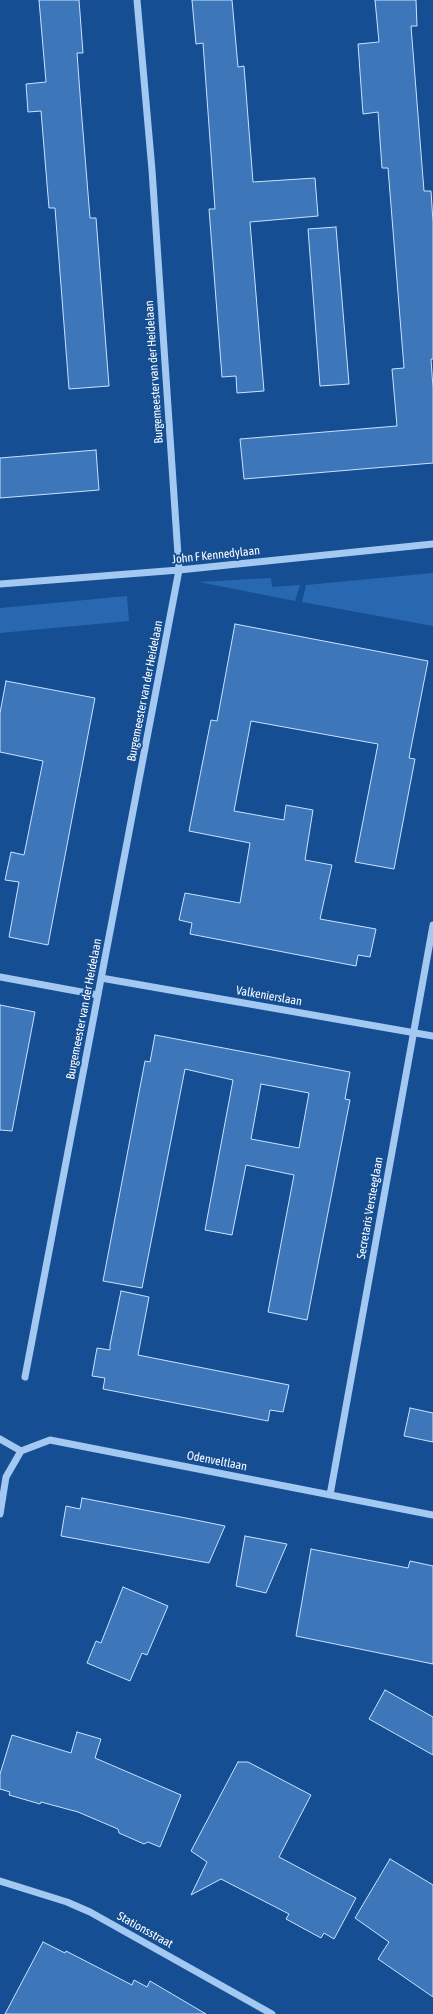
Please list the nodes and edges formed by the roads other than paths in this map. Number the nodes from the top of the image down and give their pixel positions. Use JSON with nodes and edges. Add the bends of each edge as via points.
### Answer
{"nodes":[{"id":1,"x":137,"y":0,"type":"edge"},
{"id":2,"x":433,"y":544,"type":"edge"},
{"id":3,"x":178,"y":570,"type":"junction"},
{"id":4,"x":0,"y":584,"type":"edge"},
{"id":5,"x":433,"y":925,"type":"edge"},
{"id":6,"x":0,"y":977,"type":"edge"},
{"id":7,"x":101,"y":978,"type":"junction"},
{"id":8,"x":98,"y":995,"type":"junction"},
{"id":9,"x":413,"y":1031,"type":"junction"},
{"id":10,"x":433,"y":1036,"type":"edge"},
{"id":11,"x":25,"y":1377,"type":"dead end"},
{"id":12,"x":0,"y":1439,"type":"edge"},
{"id":13,"x":21,"y":1451,"type":"junction"},
{"id":14,"x":330,"y":1494,"type":"junction"},
{"id":15,"x":0,"y":1514,"type":"edge"},
{"id":16,"x":433,"y":1515,"type":"edge"},
{"id":17,"x":0,"y":1881,"type":"edge"},
{"id":18,"x":272,"y":2014,"type":"edge"}],
"edges":[{"from":1,"to":3,"type":"street","name":"Burgemeester van der Heidelaan","via":[[152,178]]},
{"from":2,"to":3,"type":"street","name":"John F Kennedylaan"},
{"from":3,"to":4,"type":"street","name":"John F Kennedylaan"},
{"from":3,"to":7,"type":"street","name":"Burgemeester van der Heidelaan"},
{"from":5,"to":9,"type":"street","name":"Secretaris Versteeglaan"},
{"from":6,"to":8,"type":"street"},
{"from":7,"to":8,"type":"street","name":"Burgemeester van der Heidelaan"},
{"from":7,"to":9,"type":"street","name":"Valkenierslaan"},
{"from":8,"to":11,"type":"street","name":"Burgemeester van der Heidelaan"},
{"from":9,"to":10,"type":"street","name":"Valkenierslaan"},
{"from":9,"to":14,"type":"street","name":"Secretaris Versteeglaan"},
{"from":12,"to":13,"type":"street"},
{"from":13,"to":14,"type":"street","name":"Odenveltlaan","via":[[50,1440]]},
{"from":13,"to":15,"type":"street","via":[[6,1477]]},
{"from":14,"to":16,"type":"street","name":"Odenveltlaan"},
{"from":17,"to":18,"type":"street","name":"Stationsstraat","via":[[90,1912]]}]}
